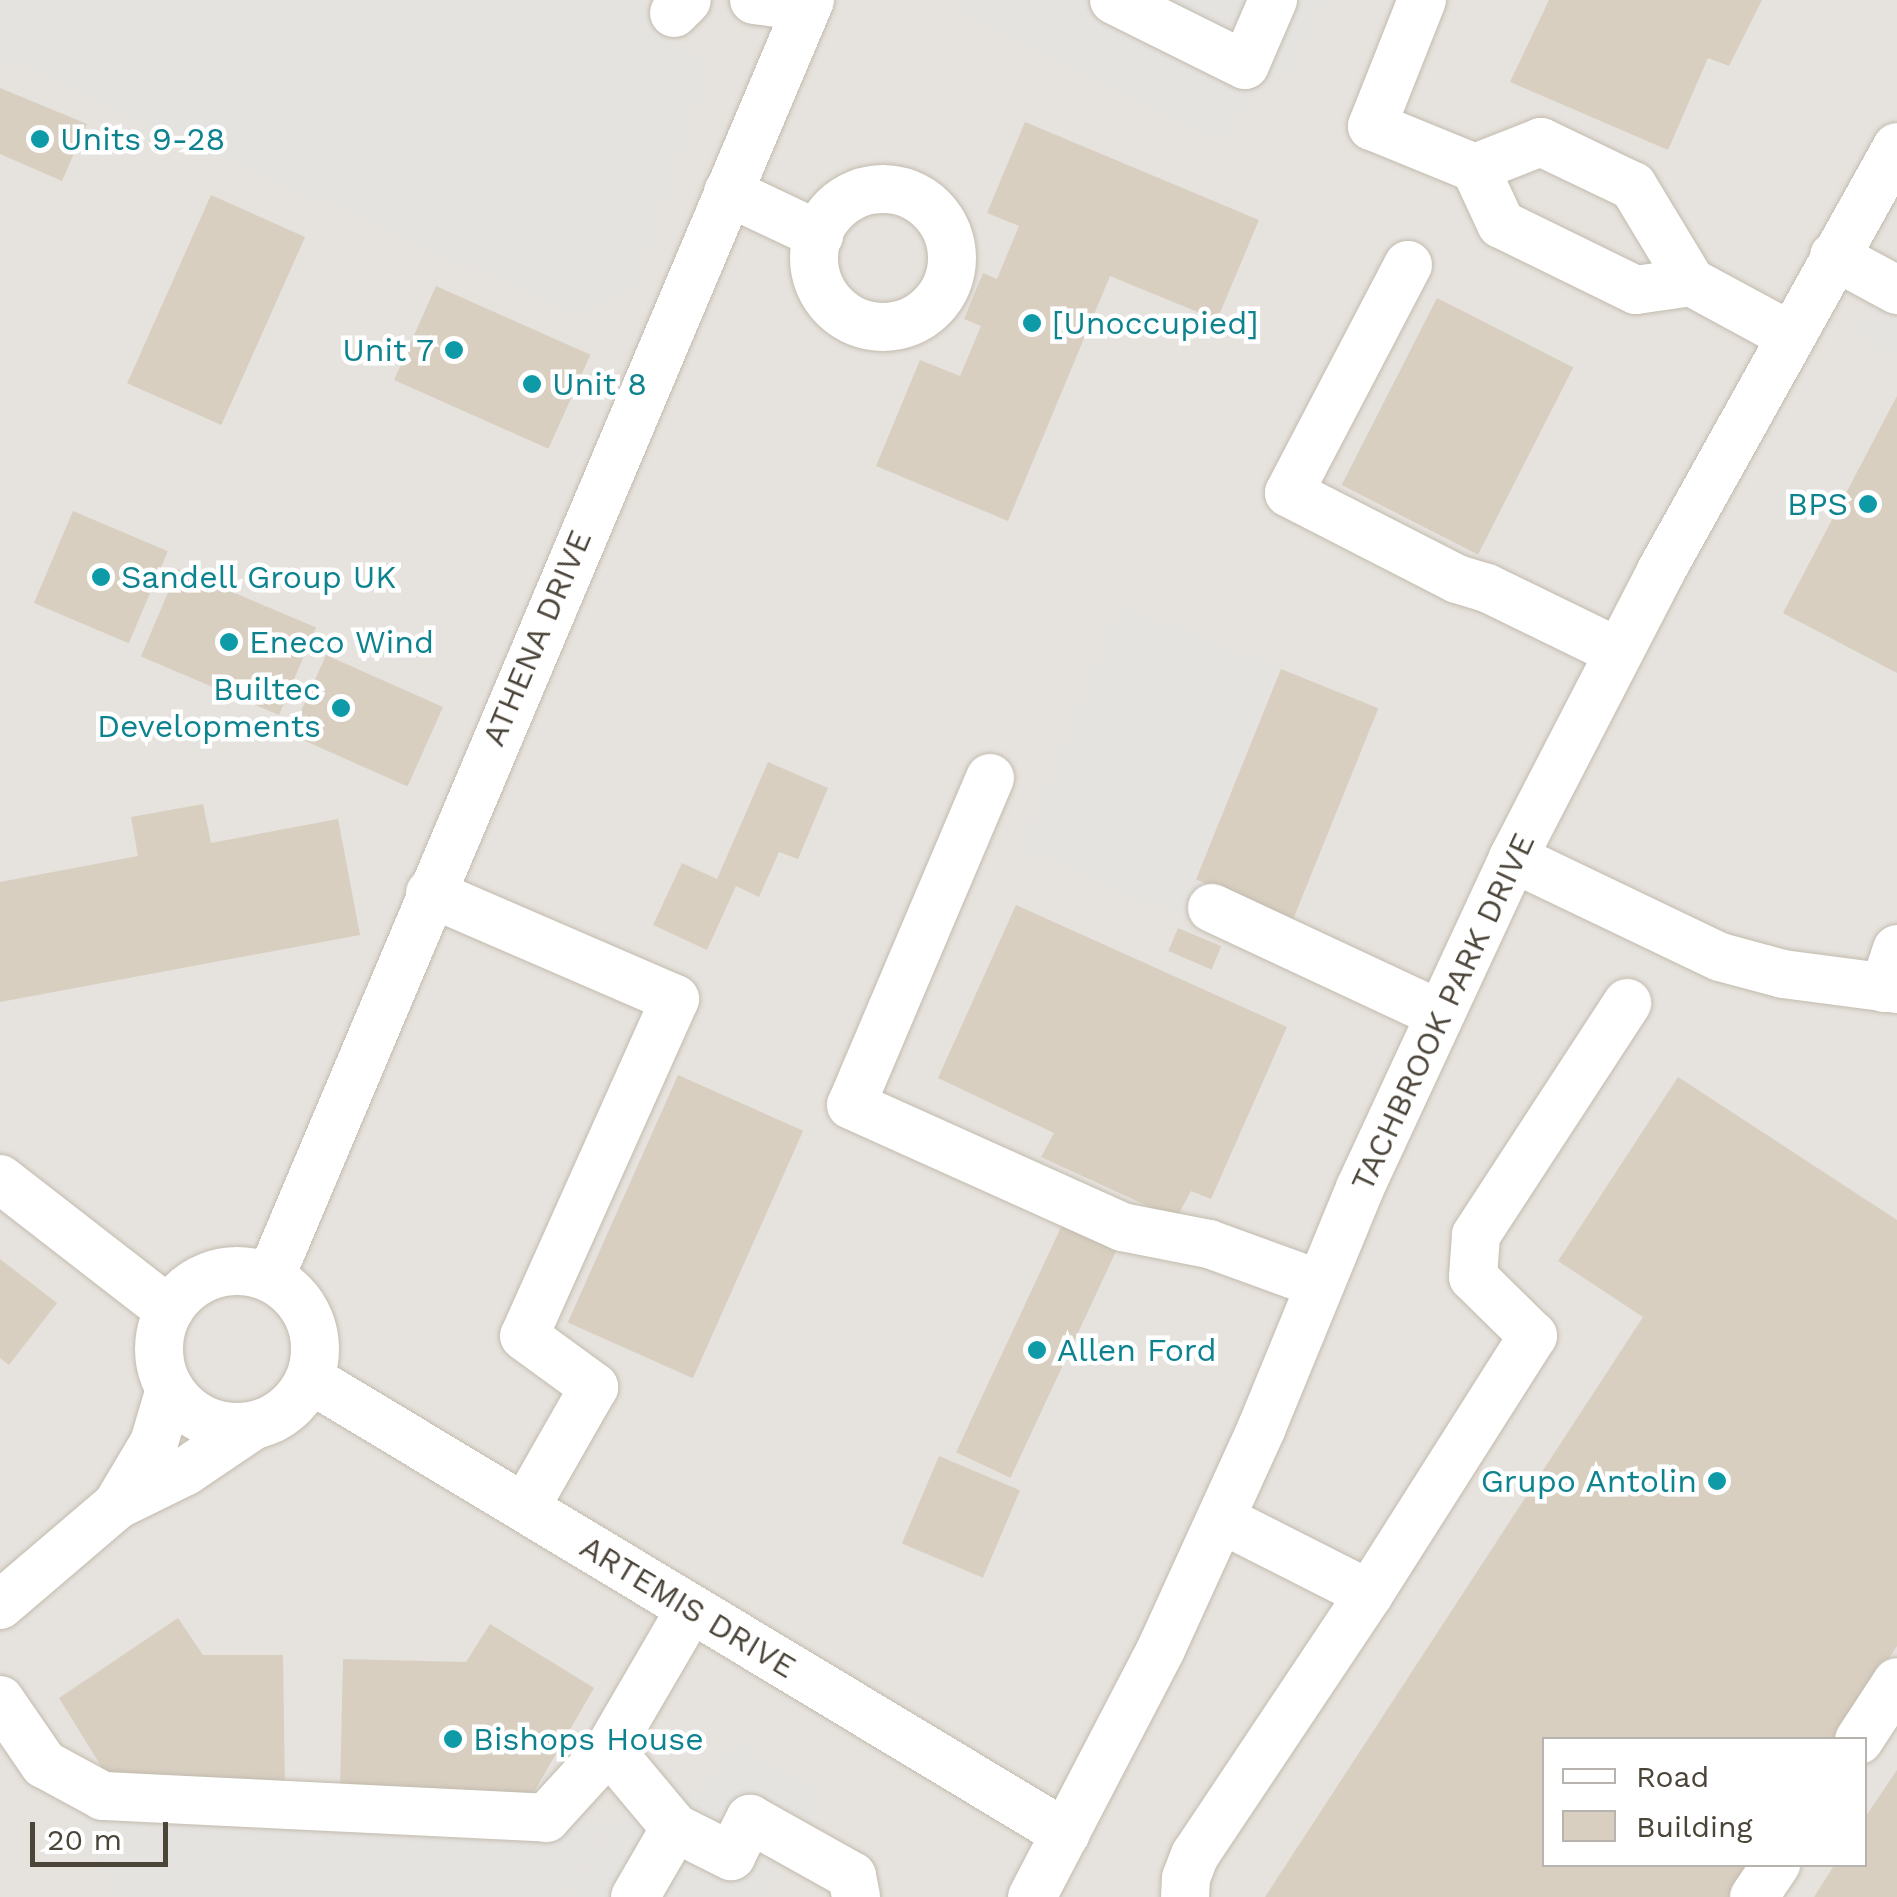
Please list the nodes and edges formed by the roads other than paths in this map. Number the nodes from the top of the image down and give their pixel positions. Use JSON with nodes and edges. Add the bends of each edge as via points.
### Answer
{"nodes":[{"id":1,"x":754,"y":0,"type":"edge"},
{"id":2,"x":1114,"y":0,"type":"edge"},
{"id":3,"x":1274,"y":0,"type":"edge"},
{"id":4,"x":1422,"y":0,"type":"edge"},
{"id":5,"x":809,"y":4,"type":"edge"},
{"id":6,"x":1897,"y":147,"type":"edge"},
{"id":7,"x":1475,"y":168,"type":"junction"},
{"id":8,"x":728,"y":192,"type":"junction"},
{"id":9,"x":819,"y":235,"type":"dead end"},
{"id":10,"x":1834,"y":256,"type":"junction"},
{"id":11,"x":1408,"y":264,"type":"dead end"},
{"id":12,"x":1691,"y":282,"type":"junction"},
{"id":13,"x":1897,"y":290,"type":"edge"},
{"id":14,"x":1789,"y":334,"type":"junction"},
{"id":15,"x":1618,"y":652,"type":"junction"},
{"id":16,"x":990,"y":778,"type":"dead end"},
{"id":17,"x":1513,"y":858,"type":"junction"},
{"id":18,"x":430,"y":893,"type":"junction"},
{"id":19,"x":1212,"y":908,"type":"dead end"},
{"id":20,"x":1893,"y":975,"type":"edge"},
{"id":21,"x":1627,"y":1003,"type":"dead end"},
{"id":22,"x":1438,"y":1014,"type":"junction"},
{"id":23,"x":0,"y":1179,"type":"edge"},
{"id":24,"x":270,"y":1278,"type":"junction"},
{"id":25,"x":1320,"y":1284,"type":"junction"},
{"id":26,"x":169,"y":1310,"type":"junction"},
{"id":27,"x":310,"y":1379,"type":"junction"},
{"id":28,"x":170,"y":1389,"type":"junction"},
{"id":29,"x":251,"y":1426,"type":"junction"},
{"id":30,"x":116,"y":1505,"type":"junction"},
{"id":31,"x":526,"y":1508,"type":"junction"},
{"id":32,"x":1221,"y":1519,"type":"junction"},
{"id":33,"x":1369,"y":1594,"type":"junction"},
{"id":34,"x":0,"y":1605,"type":"edge"},
{"id":35,"x":690,"y":1610,"type":"junction"},
{"id":36,"x":1897,"y":1682,"type":"edge"},
{"id":37,"x":0,"y":1700,"type":"edge"},
{"id":38,"x":1861,"y":1737,"type":"edge"},
{"id":39,"x":609,"y":1749,"type":"junction"},
{"id":40,"x":675,"y":1828,"type":"junction"},
{"id":41,"x":1066,"y":1834,"type":"junction"},
{"id":42,"x":1774,"y":1867,"type":"edge"},
{"id":43,"x":635,"y":1897,"type":"edge"},
{"id":44,"x":856,"y":1897,"type":"edge"},
{"id":45,"x":1032,"y":1897,"type":"edge"},
{"id":46,"x":1185,"y":1897,"type":"edge"},
{"id":47,"x":1754,"y":1897,"type":"edge"}],
"edges":[{"from":1,"to":5,"type":"street"},
{"from":2,"to":3,"type":"street","via":[[1245,66]]},
{"from":4,"to":7,"type":"street","via":[[1372,126]]},
{"from":5,"to":8,"type":"street","name":"ATHENA DRIVE"},
{"from":6,"to":10,"type":"street","name":"TACHBROOK PARK DRIVE"},
{"from":7,"to":12,"type":"street","via":[[1501,224],[1636,290]]},
{"from":7,"to":12,"type":"street","via":[[1541,142],[1633,186]]},
{"from":8,"to":9,"type":"street"},
{"from":8,"to":18,"type":"street","name":"ATHENA DRIVE"},
{"from":10,"to":13,"type":"street"},
{"from":10,"to":14,"type":"street","name":"TACHBROOK PARK DRIVE"},
{"from":11,"to":15,"type":"street","via":[[1289,492]]},
{"from":12,"to":14,"type":"street"},
{"from":14,"to":15,"type":"street","name":"TACHBROOK PARK DRIVE"},
{"from":15,"to":17,"type":"street","name":"TACHBROOK PARK DRIVE"},
{"from":16,"to":25,"type":"street","via":[[851,1105],[1122,1227],[1209,1244]]},
{"from":17,"to":20,"type":"street","via":[[1720,957],[1783,974]]},
{"from":17,"to":22,"type":"street","name":"TACHBROOK PARK DRIVE"},
{"from":18,"to":24,"type":"street","name":"ATHENA DRIVE"},
{"from":18,"to":31,"type":"street","via":[[675,999],[524,1336],[594,1387]]},
{"from":19,"to":22,"type":"street"},
{"from":21,"to":33,"type":"street","via":[[1476,1235],[1473,1277],[1533,1336]]},
{"from":22,"to":25,"type":"street","name":"TACHBROOK PARK DRIVE"},
{"from":23,"to":26,"type":"street"},
{"from":24,"to":26,"type":"street","via":[[248,1271],[203,1279]]},
{"from":24,"to":27,"type":"street","via":[[290,1291],[314,1332]]},
{"from":25,"to":32,"type":"street","name":"TACHBROOK PARK DRIVE"},
{"from":26,"to":28,"type":"street","via":[[159,1350]]},
{"from":27,"to":29,"type":"street","via":[[286,1410]]},
{"from":27,"to":31,"type":"street","name":"ARTEMIS DRIVE"},
{"from":28,"to":29,"type":"street","via":[[205,1421]]},
{"from":28,"to":30,"type":"street","via":[[154,1444]]},
{"from":29,"to":30,"type":"street","via":[[186,1471]]},
{"from":30,"to":34,"type":"street"},
{"from":31,"to":35,"type":"street","name":"ARTEMIS DRIVE"},
{"from":32,"to":33,"type":"street"},
{"from":32,"to":41,"type":"street","name":"TACHBROOK PARK DRIVE"},
{"from":33,"to":46,"type":"street","via":[[1195,1855]]},
{"from":35,"to":39,"type":"street"},
{"from":35,"to":41,"type":"street","name":"ARTEMIS DRIVE"},
{"from":36,"to":38,"type":"street"},
{"from":37,"to":39,"type":"street","via":[[44,1764],[103,1796],[546,1818]]},
{"from":39,"to":40,"type":"street"},
{"from":40,"to":43,"type":"street"},
{"from":40,"to":44,"type":"street","via":[[731,1856],[750,1819],[852,1876]]},
{"from":41,"to":45,"type":"street","name":"TACHBROOK PARK DRIVE"},
{"from":42,"to":47,"type":"street"}]}
